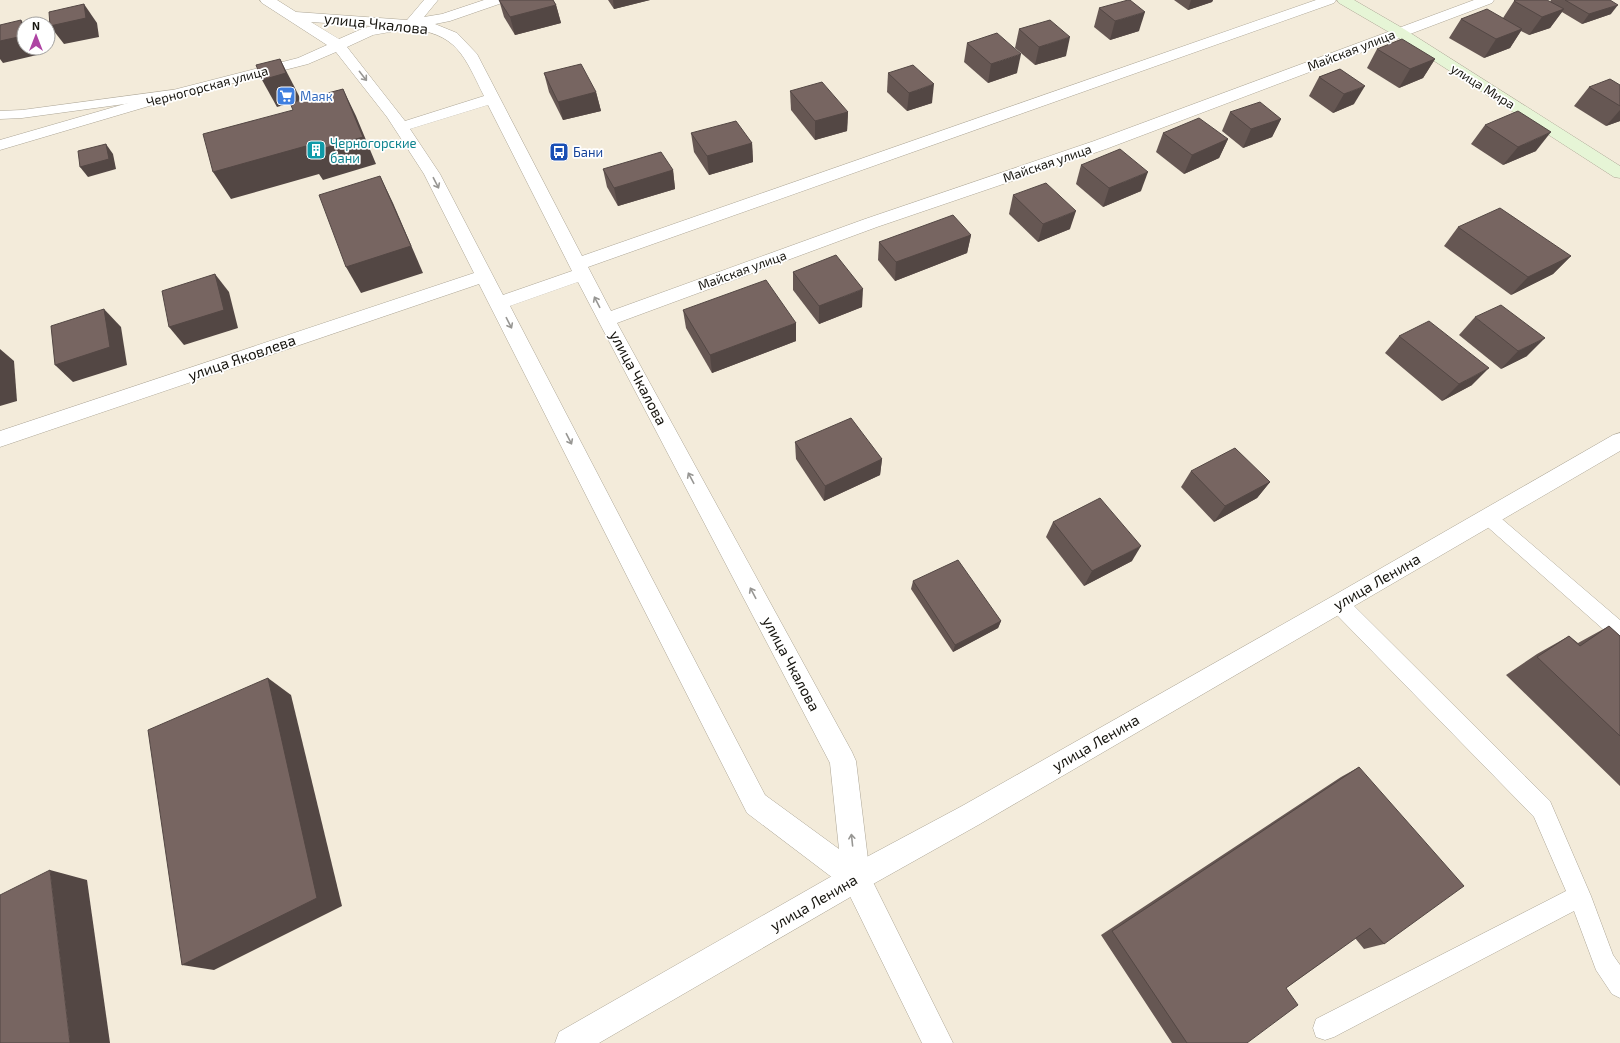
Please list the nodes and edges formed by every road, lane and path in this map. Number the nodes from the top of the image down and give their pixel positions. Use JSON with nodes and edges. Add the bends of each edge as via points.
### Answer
{"nodes":[{"id":1,"x":267,"y":0,"type":"edge"},
{"id":2,"x":431,"y":0,"type":"edge"},
{"id":3,"x":497,"y":0,"type":"edge"},
{"id":4,"x":1329,"y":0,"type":"edge"},
{"id":5,"x":1344,"y":0,"type":"edge"},
{"id":6,"x":1487,"y":0,"type":"edge"},
{"id":7,"x":293,"y":16,"type":"junction"},
{"id":8,"x":411,"y":24,"type":"junction"},
{"id":9,"x":1399,"y":32,"type":"junction"},
{"id":10,"x":338,"y":46,"type":"junction"},
{"id":11,"x":178,"y":93,"type":"junction"},
{"id":12,"x":493,"y":98,"type":"junction"},
{"id":13,"x":0,"y":115,"type":"edge"},
{"id":14,"x":401,"y":127,"type":"junction"},
{"id":15,"x":0,"y":145,"type":"edge"},
{"id":16,"x":1620,"y":173,"type":"edge"},
{"id":17,"x":580,"y":269,"type":"junction"},
{"id":18,"x":484,"y":276,"type":"junction"},
{"id":19,"x":499,"y":303,"type":"junction"},
{"id":20,"x":606,"y":320,"type":"junction"},
{"id":21,"x":0,"y":439,"type":"edge"},
{"id":22,"x":1620,"y":441,"type":"edge"},
{"id":23,"x":1488,"y":518,"type":"junction"},
{"id":24,"x":1339,"y":604,"type":"junction"},
{"id":25,"x":1620,"y":632,"type":"edge"},
{"id":26,"x":856,"y":878,"type":"junction"},
{"id":27,"x":1580,"y":896,"type":"junction"},
{"id":28,"x":1620,"y":986,"type":"edge"},
{"id":29,"x":1325,"y":1028,"type":"dead end"},
{"id":30,"x":570,"y":1043,"type":"edge"},
{"id":31,"x":938,"y":1043,"type":"edge"}],
"edges":[{"from":1,"to":7,"type":"street","name":"улица Чкалова"},
{"from":2,"to":8,"type":"street"},
{"from":3,"to":8,"type":"street","name":"Черногорская улица","via":[[445,18]]},
{"from":4,"to":17,"type":"street"},
{"from":5,"to":9,"type":"main road","name":"улица Мира"},
{"from":6,"to":9,"type":"street","name":"Майская улица"},
{"from":7,"to":8,"type":"street","name":"улица Чкалова"},
{"from":7,"to":10,"type":"street","name":"улица Чкалова"},
{"from":8,"to":10,"type":"street","name":"Черногорская улица","via":[[369,31]]},
{"from":8,"to":12,"type":"street","name":"улица Чкалова","via":[[427,26],[452,36],[470,54]]},
{"from":9,"to":16,"type":"main road","name":"улица Мира"},
{"from":9,"to":20,"type":"street","name":"Майская улица","via":[[1100,145],[871,223]]},
{"from":10,"to":11,"type":"street","name":"Черногорская улица","via":[[303,61]]},
{"from":10,"to":14,"type":"street","name":"улица Чкалова","one_way":true},
{"from":11,"to":13,"type":"lane"},
{"from":11,"to":15,"type":"street","name":"Черногорская улица"},
{"from":12,"to":14,"type":"street"},
{"from":12,"to":17,"type":"street","name":"улица Чкалова"},
{"from":14,"to":18,"type":"street","name":"улица Чкалова","one_way":true,"via":[[432,174]]},
{"from":17,"to":19,"type":"street"},
{"from":20,"to":17,"type":"street","name":"улица Чкалова","one_way":true},
{"from":18,"to":19,"type":"street","name":"улица Чкалова"},
{"from":18,"to":21,"type":"street","name":"улица Яковлева"},
{"from":19,"to":26,"type":"street","name":"улица Чкалова","one_way":true,"via":[[756,804]]},
{"from":26,"to":20,"type":"street","name":"улица Чкалова","one_way":true,"via":[[843,761]]},
{"from":22,"to":23,"type":"street","name":"улица Ленина"},
{"from":23,"to":24,"type":"street","name":"улица Ленина"},
{"from":23,"to":25,"type":"lane"},
{"from":24,"to":26,"type":"street","name":"улица Ленина"},
{"from":24,"to":27,"type":"lane","via":[[1542,809]]},
{"from":26,"to":30,"type":"street","name":"улица Ленина"},
{"from":26,"to":31,"type":"street","name":"улица Чкалова"},
{"from":27,"to":28,"type":"lane","via":[[1604,962]]},
{"from":27,"to":29,"type":"lane"}]}
